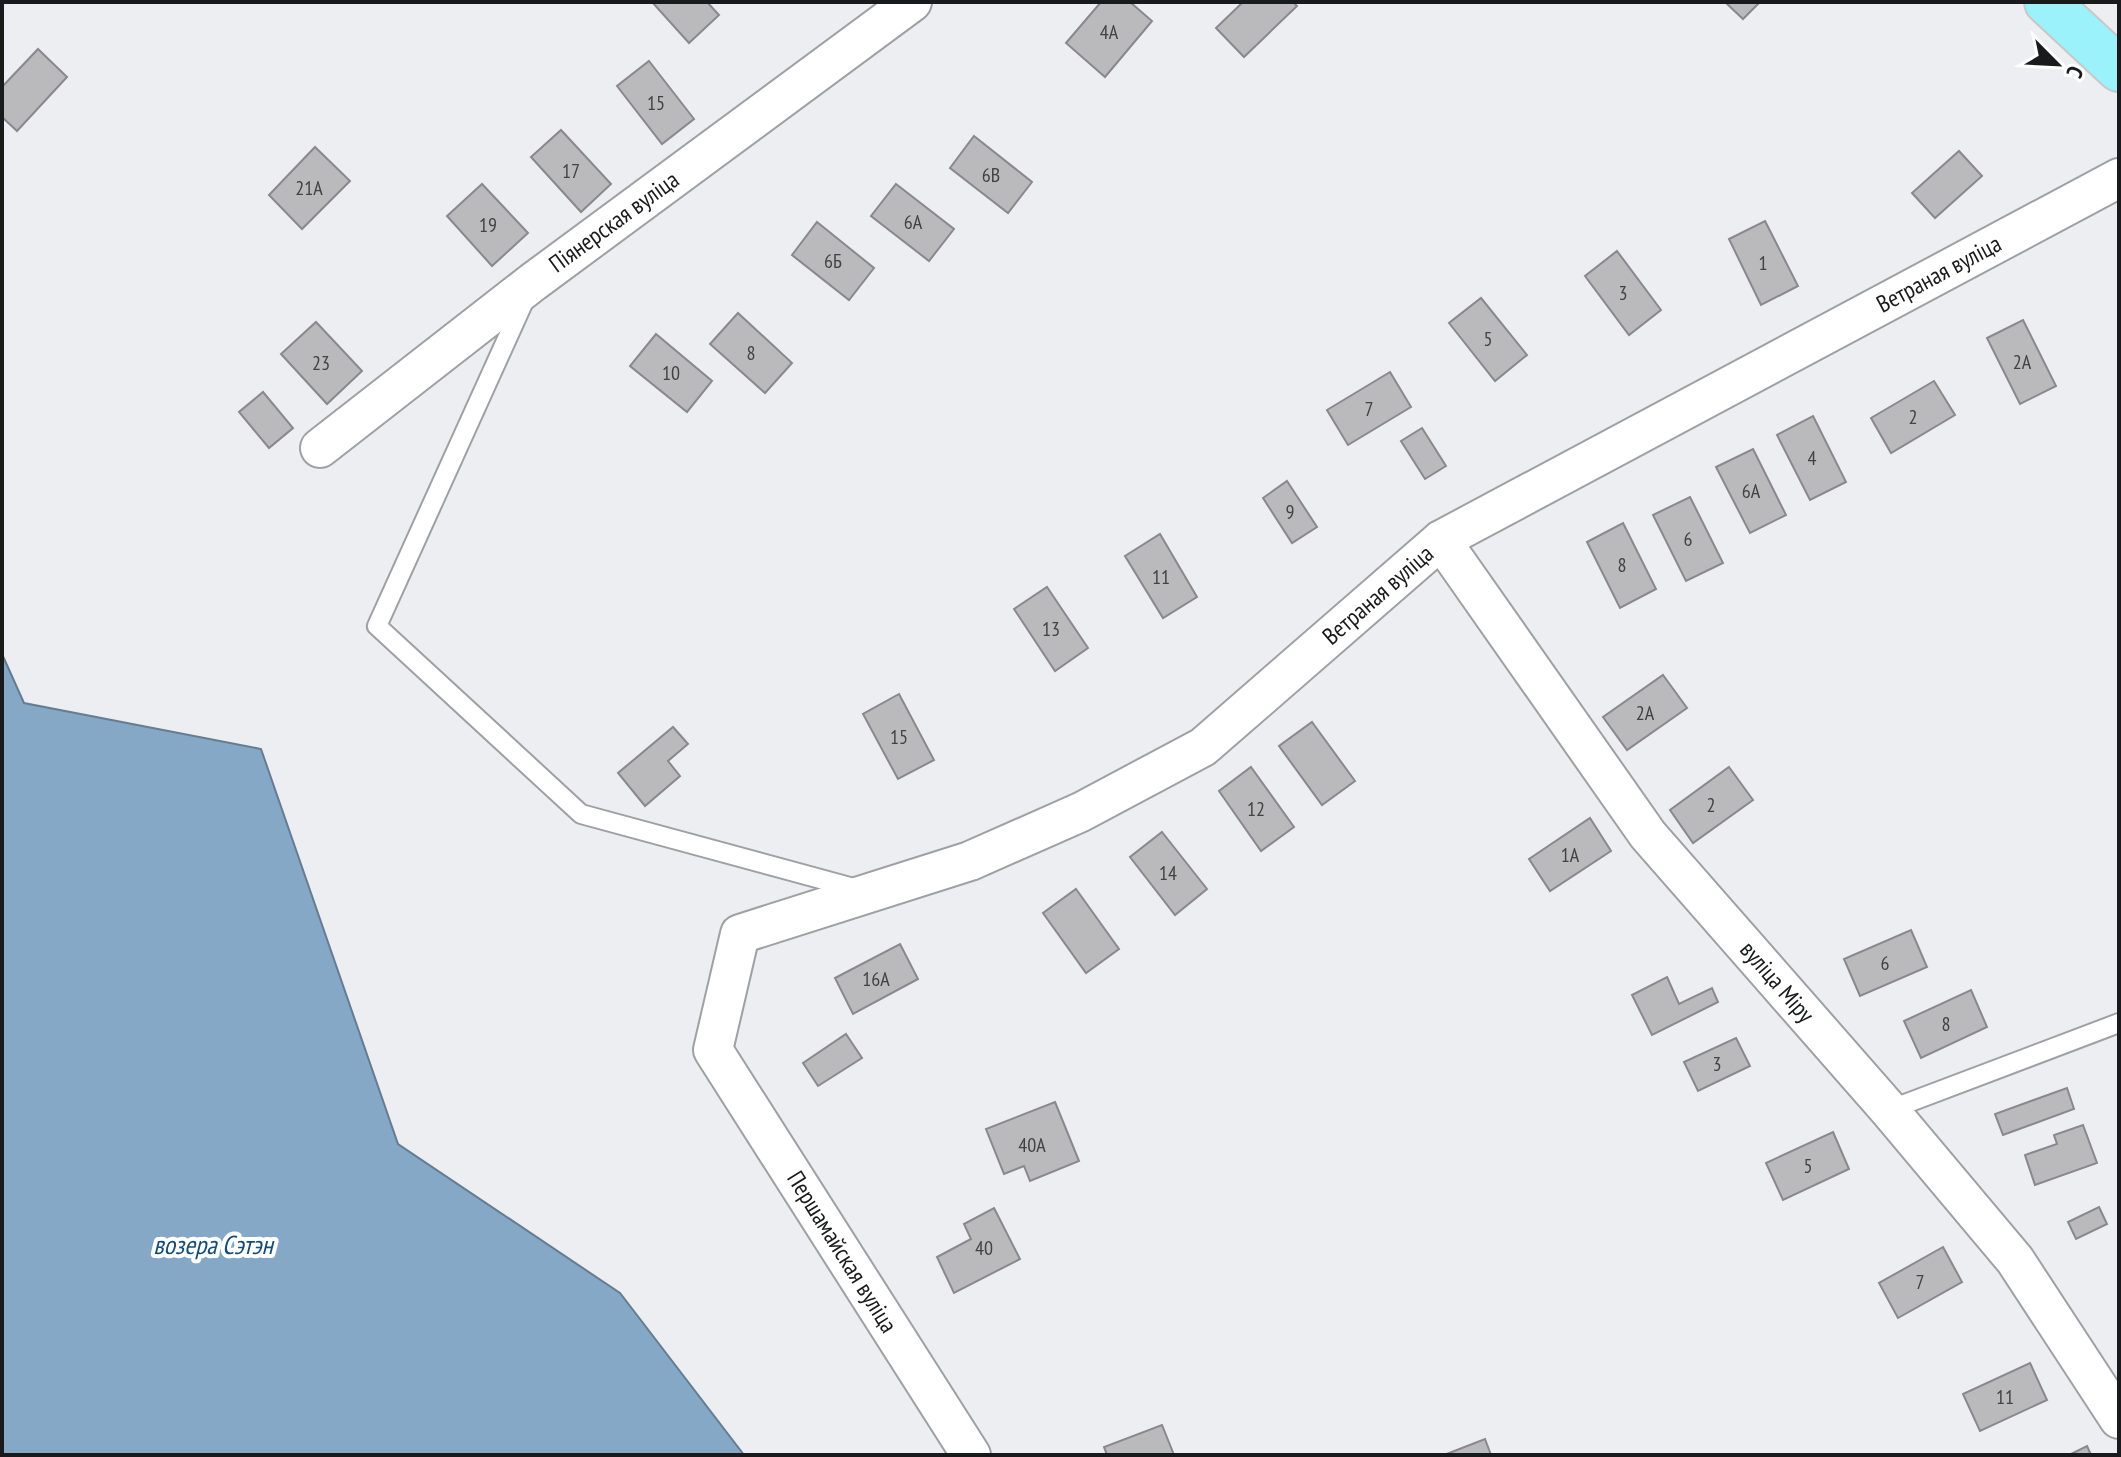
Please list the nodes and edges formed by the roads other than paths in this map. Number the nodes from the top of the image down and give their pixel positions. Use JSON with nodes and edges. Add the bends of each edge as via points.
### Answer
{"nodes":[{"id":1,"x":912,"y":2,"type":"edge"},
{"id":2,"x":2047,"y":2,"type":"edge"},
{"id":3,"x":2119,"y":69,"type":"edge"},
{"id":4,"x":2119,"y":178,"type":"edge"},
{"id":5,"x":533,"y":282,"type":"junction"},
{"id":6,"x":320,"y":448,"type":"dead end"},
{"id":7,"x":1441,"y":540,"type":"junction"},
{"id":8,"x":871,"y":893,"type":"junction"},
{"id":9,"x":2119,"y":1023,"type":"edge"},
{"id":10,"x":713,"y":1050,"type":"joint"},
{"id":11,"x":1889,"y":1110,"type":"junction"},
{"id":12,"x":2119,"y":1419,"type":"edge"},
{"id":13,"x":971,"y":1455,"type":"edge"}],
"edges":[{"from":1,"to":5,"type":"street","name":"Піянерская вуліца"},
{"from":2,"to":3,"type":"main road"},
{"from":4,"to":7,"type":"street","name":"Ветраная вуліца"},
{"from":5,"to":6,"type":"street","name":"Піянерская вуліца"},
{"from":5,"to":8,"type":"lane","via":[[377,626],[581,814]]},
{"from":7,"to":8,"type":"street","name":"Ветраная вуліца","via":[[1203,747],[998,849]]},
{"from":7,"to":11,"type":"street","name":"вуліца Міру","via":[[1648,835]]},
{"from":8,"to":10,"type":"street","name":"Ветраная вуліца","via":[[740,934]]},
{"from":9,"to":11,"type":"lane"},
{"from":10,"to":13,"type":"street","name":"Першамайская вуліца"},
{"from":11,"to":12,"type":"street","name":"вуліца Міру","via":[[2015,1260]]}]}
